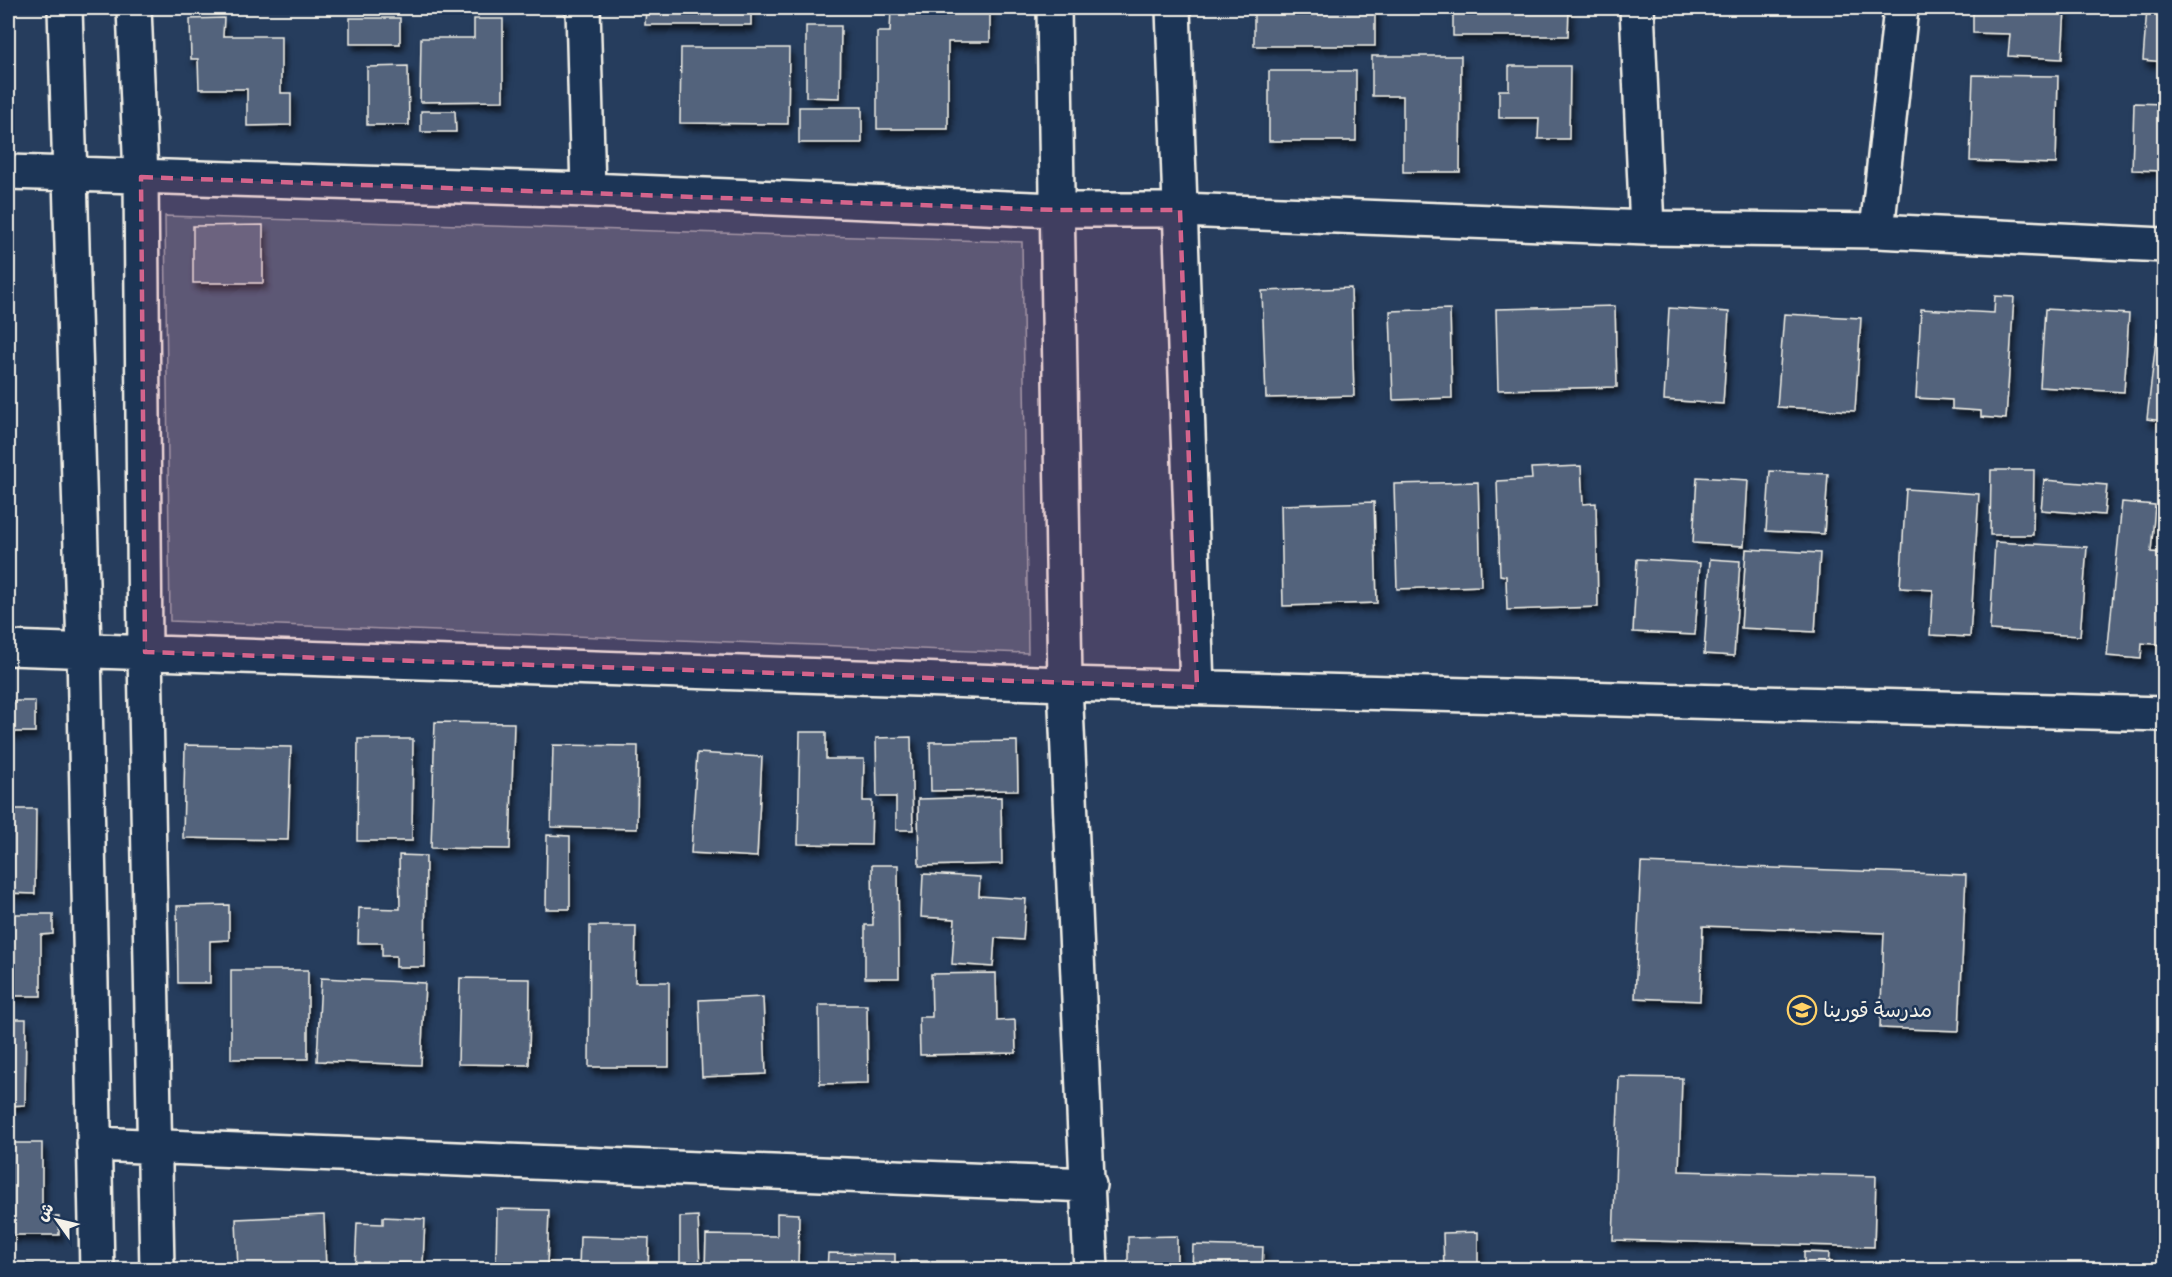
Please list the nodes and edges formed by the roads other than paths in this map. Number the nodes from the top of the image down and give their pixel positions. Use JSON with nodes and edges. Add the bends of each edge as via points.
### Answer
{"nodes":[{"id":1,"x":65,"y":8,"type":"edge"},
{"id":2,"x":134,"y":8,"type":"edge"},
{"id":3,"x":583,"y":8,"type":"edge"},
{"id":4,"x":1054,"y":8,"type":"edge"},
{"id":5,"x":1173,"y":8,"type":"edge"},
{"id":6,"x":1637,"y":8,"type":"edge"},
{"id":7,"x":1901,"y":8,"type":"edge"},
{"id":8,"x":8,"y":172,"type":"edge"},
{"id":9,"x":70,"y":174,"type":"junction"},
{"id":10,"x":141,"y":177,"type":"junction"},
{"id":11,"x":588,"y":190,"type":"junction"},
{"id":12,"x":1056,"y":210,"type":"junction"},
{"id":13,"x":1180,"y":210,"type":"junction"},
{"id":14,"x":1647,"y":228,"type":"junction"},
{"id":15,"x":1877,"y":231,"type":"junction"},
{"id":16,"x":2164,"y":245,"type":"edge"},
{"id":17,"x":8,"y":648,"type":"edge"},
{"id":18,"x":84,"y":650,"type":"junction"},
{"id":19,"x":146,"y":652,"type":"junction"},
{"id":20,"x":1065,"y":684,"type":"junction"},
{"id":21,"x":1197,"y":687,"type":"junction"},
{"id":22,"x":2164,"y":714,"type":"edge"},
{"id":23,"x":94,"y":1144,"type":"junction"},
{"id":24,"x":155,"y":1146,"type":"junction"},
{"id":25,"x":1089,"y":1185,"type":"junction"},
{"id":26,"x":97,"y":1269,"type":"edge"},
{"id":27,"x":157,"y":1269,"type":"edge"},
{"id":28,"x":1091,"y":1269,"type":"edge"}],
"edges":[{"from":1,"to":9,"type":"street"},
{"from":2,"to":10,"type":"street"},
{"from":3,"to":11,"type":"street"},
{"from":4,"to":12,"type":"street"},
{"from":5,"to":13,"type":"street"},
{"from":6,"to":14,"type":"street"},
{"from":7,"to":15,"type":"street"},
{"from":8,"to":9,"type":"street"},
{"from":9,"to":10,"type":"street"},
{"from":9,"to":18,"type":"street"},
{"from":10,"to":11,"type":"street"},
{"from":10,"to":19,"type":"street"},
{"from":11,"to":12,"type":"street"},
{"from":12,"to":13,"type":"street"},
{"from":12,"to":20,"type":"street"},
{"from":13,"to":14,"type":"street"},
{"from":13,"to":21,"type":"street"},
{"from":14,"to":15,"type":"street"},
{"from":15,"to":16,"type":"street"},
{"from":17,"to":18,"type":"street"},
{"from":18,"to":19,"type":"street"},
{"from":18,"to":23,"type":"street"},
{"from":19,"to":20,"type":"street"},
{"from":19,"to":24,"type":"street"},
{"from":20,"to":21,"type":"street"},
{"from":20,"to":25,"type":"street"},
{"from":21,"to":22,"type":"street"},
{"from":23,"to":24,"type":"street"},
{"from":23,"to":26,"type":"street"},
{"from":24,"to":25,"type":"street"},
{"from":24,"to":27,"type":"street"},
{"from":25,"to":28,"type":"street"}]}
